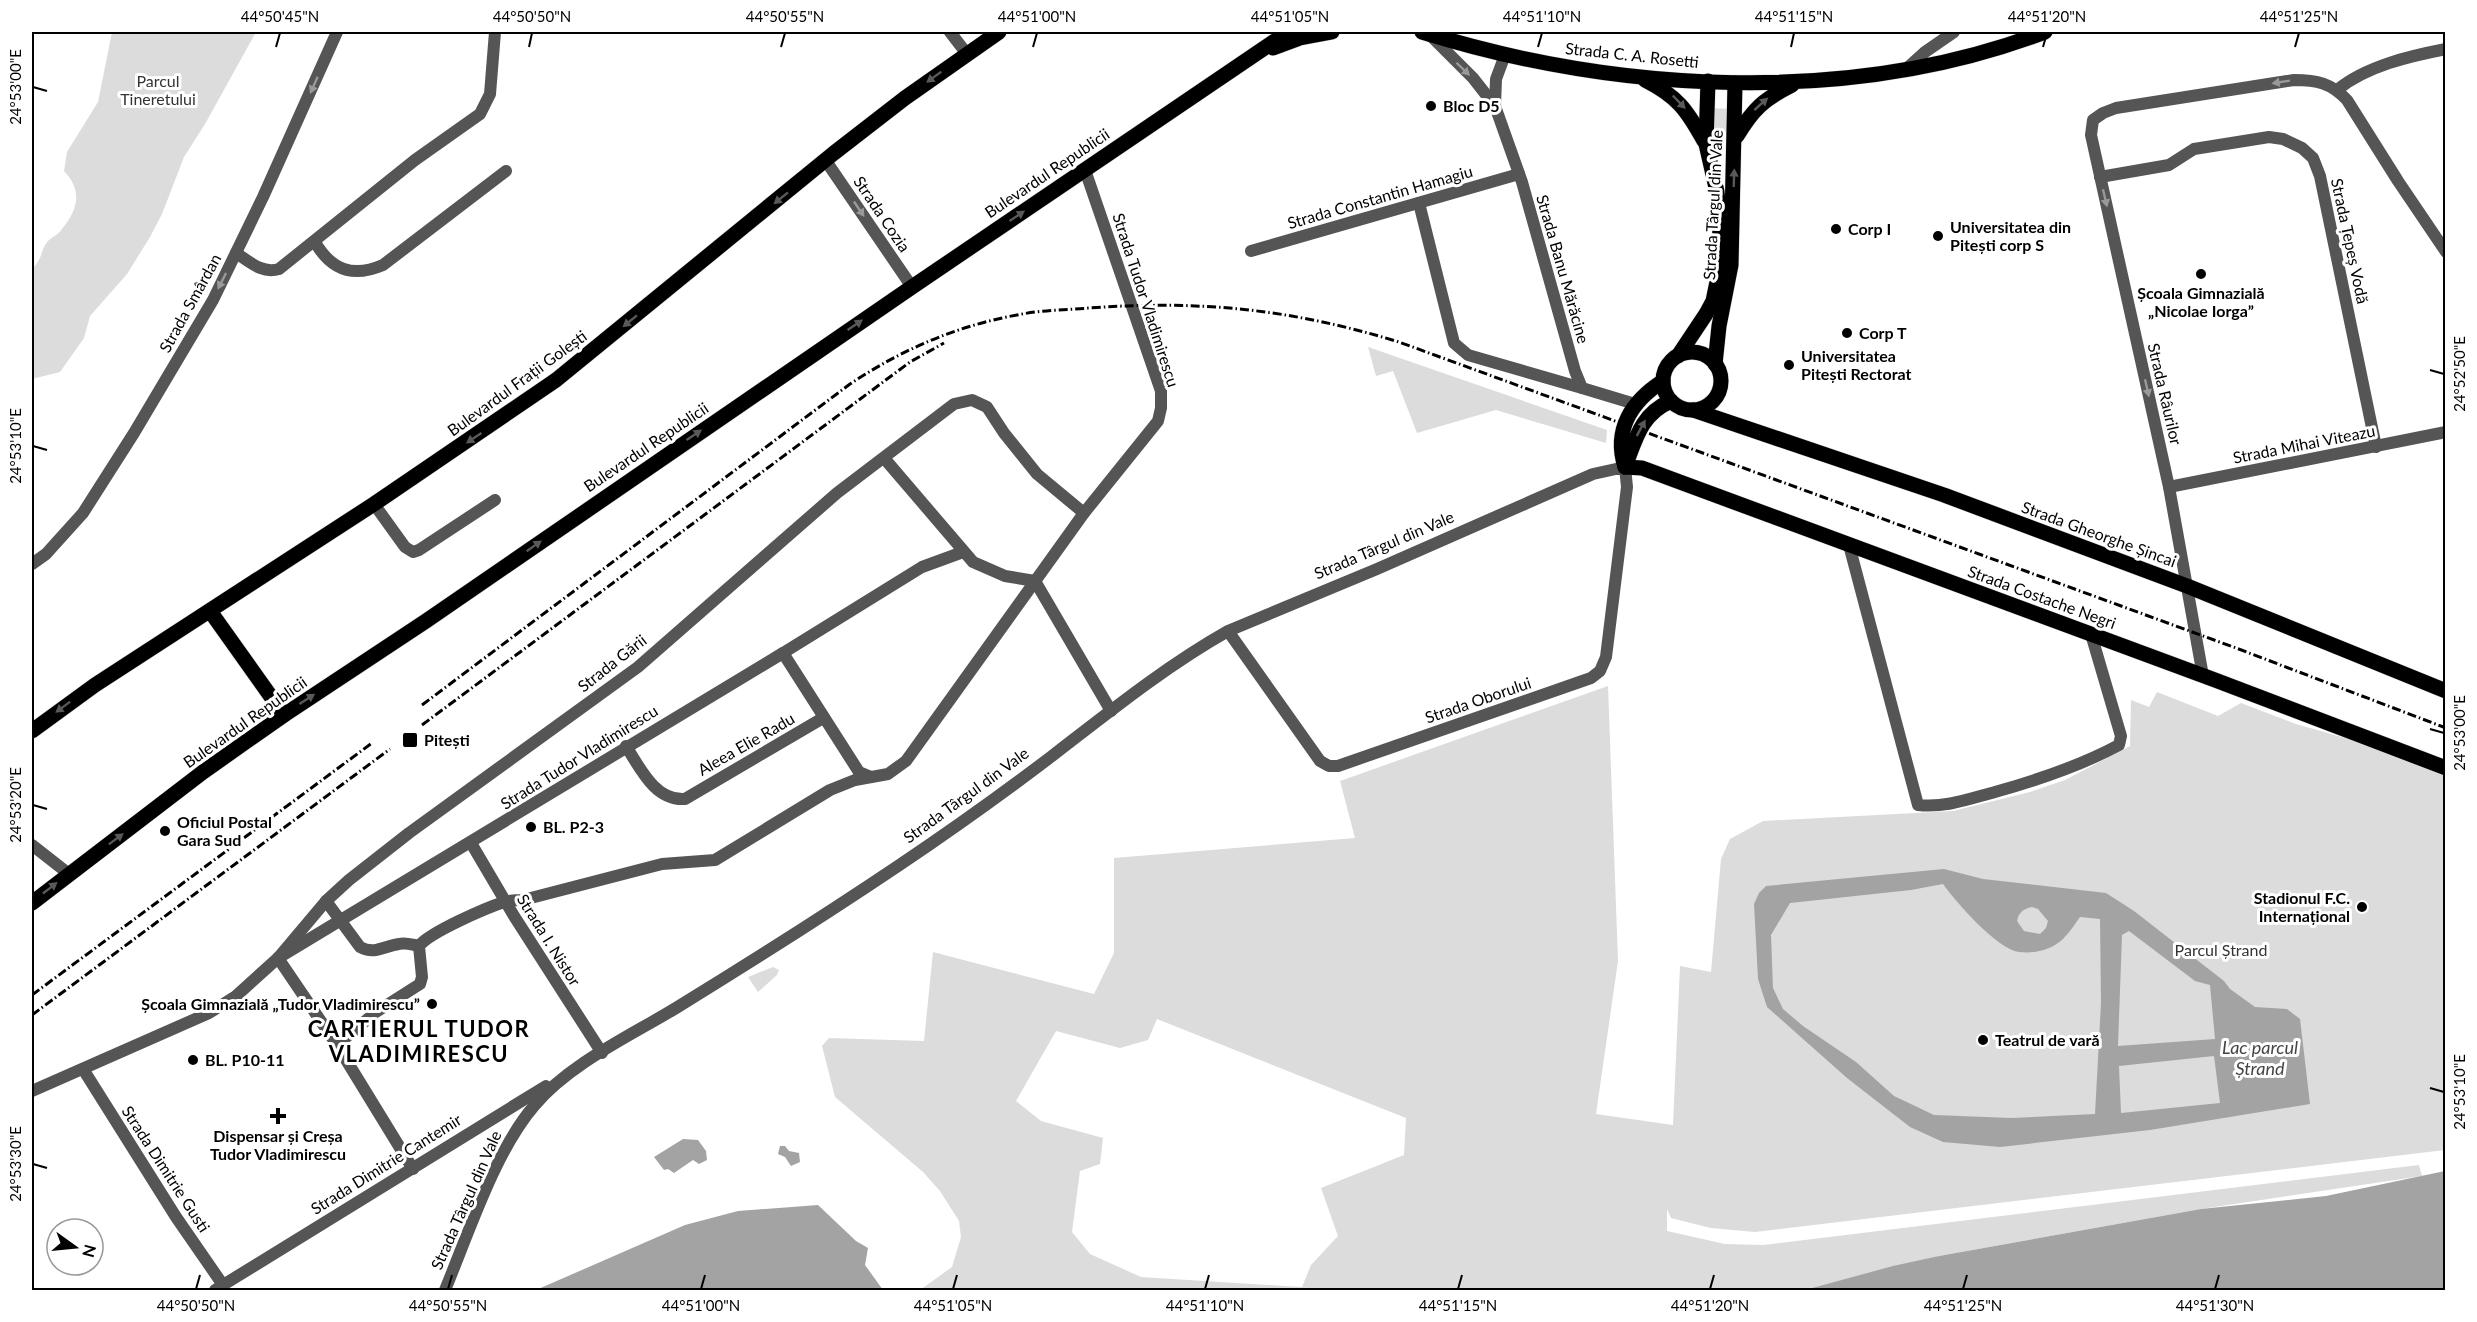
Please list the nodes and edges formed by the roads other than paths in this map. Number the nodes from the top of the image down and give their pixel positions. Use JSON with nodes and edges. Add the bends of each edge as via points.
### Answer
{"nodes":[{"id":1,"x":337,"y":32,"type":"edge"},
{"id":2,"x":495,"y":32,"type":"edge"},
{"id":3,"x":950,"y":32,"type":"edge"},
{"id":4,"x":999,"y":32,"type":"edge"},
{"id":5,"x":1288,"y":32,"type":"edge"},
{"id":6,"x":1332,"y":32,"type":"edge"},
{"id":7,"x":1425,"y":32,"type":"edge"},
{"id":8,"x":1954,"y":32,"type":"edge"},
{"id":9,"x":2045,"y":32,"type":"edge"},
{"id":10,"x":2445,"y":49,"type":"edge"},
{"id":11,"x":967,"y":54,"type":"junction"},
{"id":12,"x":1505,"y":55,"type":"junction"},
{"id":13,"x":1251,"y":57,"type":"junction"},
{"id":14,"x":1905,"y":70,"type":"junction"},
{"id":15,"x":1637,"y":76,"type":"junction"},
{"id":16,"x":1708,"y":81,"type":"junction"},
{"id":17,"x":1735,"y":82,"type":"junction"},
{"id":18,"x":1798,"y":82,"type":"junction"},
{"id":19,"x":2337,"y":90,"type":"junction"},
{"id":20,"x":1495,"y":106,"type":"junction"},
{"id":21,"x":1735,"y":139,"type":"junction"},
{"id":22,"x":1706,"y":144,"type":"junction"},
{"id":23,"x":826,"y":161,"type":"junction"},
{"id":24,"x":1085,"y":170,"type":"junction"},
{"id":25,"x":506,"y":171,"type":"dead end"},
{"id":26,"x":1519,"y":174,"type":"junction"},
{"id":27,"x":2100,"y":177,"type":"junction"},
{"id":28,"x":1419,"y":203,"type":"junction"},
{"id":29,"x":315,"y":242,"type":"junction"},
{"id":30,"x":1251,"y":251,"type":"dead end"},
{"id":31,"x":2445,"y":252,"type":"edge"},
{"id":32,"x":236,"y":253,"type":"junction"},
{"id":33,"x":912,"y":286,"type":"junction"},
{"id":34,"x":1678,"y":356,"type":"junction"},
{"id":35,"x":1716,"y":364,"type":"junction"},
{"id":36,"x":1664,"y":381,"type":"junction"},
{"id":37,"x":1582,"y":388,"type":"junction"},
{"id":38,"x":1716,"y":397,"type":"junction"},
{"id":39,"x":1671,"y":400,"type":"junction"},
{"id":40,"x":1635,"y":404,"type":"junction"},
{"id":41,"x":1693,"y":410,"type":"junction"},
{"id":42,"x":1734,"y":425,"type":"junction"},
{"id":43,"x":2445,"y":432,"type":"edge"},
{"id":44,"x":2376,"y":447,"type":"junction"},
{"id":45,"x":884,"y":458,"type":"junction"},
{"id":46,"x":1625,"y":467,"type":"junction"},
{"id":47,"x":2169,"y":487,"type":"junction"},
{"id":48,"x":495,"y":500,"type":"dead end"},
{"id":49,"x":374,"y":504,"type":"junction"},
{"id":50,"x":1084,"y":513,"type":"junction"},
{"id":51,"x":1849,"y":545,"type":"junction"},
{"id":52,"x":963,"y":552,"type":"junction"},
{"id":53,"x":32,"y":564,"type":"edge"},
{"id":54,"x":1035,"y":581,"type":"junction"},
{"id":55,"x":2187,"y":586,"type":"junction"},
{"id":56,"x":210,"y":611,"type":"junction"},
{"id":57,"x":1228,"y":631,"type":"junction"},
{"id":58,"x":2091,"y":634,"type":"junction"},
{"id":59,"x":783,"y":653,"type":"junction"},
{"id":60,"x":2203,"y":676,"type":"junction"},
{"id":61,"x":2445,"y":691,"type":"edge"},
{"id":62,"x":1111,"y":711,"type":"junction"},
{"id":63,"x":284,"y":715,"type":"junction"},
{"id":64,"x":824,"y":718,"type":"junction"},
{"id":65,"x":32,"y":731,"type":"edge"},
{"id":66,"x":626,"y":746,"type":"junction"},
{"id":67,"x":2445,"y":768,"type":"edge"},
{"id":68,"x":872,"y":777,"type":"junction"},
{"id":69,"x":471,"y":843,"type":"junction"},
{"id":70,"x":32,"y":845,"type":"edge"},
{"id":71,"x":69,"y":874,"type":"junction"},
{"id":72,"x":326,"y":901,"type":"junction"},
{"id":73,"x":506,"y":902,"type":"junction"},
{"id":74,"x":32,"y":903,"type":"edge"},
{"id":75,"x":341,"y":921,"type":"junction"},
{"id":76,"x":419,"y":946,"type":"junction"},
{"id":77,"x":278,"y":958,"type":"junction"},
{"id":78,"x":337,"y":1045,"type":"junction"},
{"id":79,"x":602,"y":1053,"type":"junction"},
{"id":80,"x":83,"y":1069,"type":"junction"},
{"id":81,"x":576,"y":1069,"type":"junction"},
{"id":82,"x":32,"y":1091,"type":"edge"},
{"id":83,"x":413,"y":1168,"type":"junction"},
{"id":84,"x":219,"y":1288,"type":"edge"},
{"id":85,"x":445,"y":1290,"type":"edge"}],
"edges":[{"from":1,"to":32,"type":"street","name":"Strada Smârdan","one_way":true},
{"from":2,"to":29,"type":"street","via":[[490,94],[480,114],[415,160]]},
{"from":3,"to":11,"type":"street"},
{"from":4,"to":11,"type":"main road","name":"Bulevardul Frații Golești"},
{"from":5,"to":13,"type":"main road","name":"Bulevardul Republicii"},
{"from":6,"to":13,"type":"main road","via":[[1300,38]]},
{"from":7,"to":12,"type":"main road","name":"Strada C. A. Rosetti"},
{"from":7,"to":20,"type":"street","name":"Strada Banu Mărăcine","one_way":true,"via":[[1473,78]]},
{"from":8,"to":14,"type":"street"},
{"from":9,"to":14,"type":"main road"},
{"from":10,"to":19,"type":"street","via":[[2368,72]]},
{"from":11,"to":23,"type":"main road","name":"Bulevardul Frații Golești","one_way":true},
{"from":12,"to":15,"type":"main road","name":"Strada C. A. Rosetti"},
{"from":12,"to":20,"type":"street","name":"Strada Banu Mărăcine","via":[[1496,79]]},
{"from":13,"to":24,"type":"main road","name":"Bulevardul Republicii"},
{"from":14,"to":18,"type":"main road"},
{"from":15,"to":16,"type":"main road","name":"Strada C. A. Rosetti"},
{"from":15,"to":22,"type":"main road","one_way":true,"via":[[1680,102]]},
{"from":16,"to":17,"type":"main road","name":"Strada C. A. Rosetti"},
{"from":16,"to":22,"type":"main road","name":"Strada Târgul din Vale"},
{"from":17,"to":18,"type":"main road","name":"Strada C. A. Rosetti"},
{"from":17,"to":21,"type":"main road","name":"Strada Târgul din Vale"},
{"from":21,"to":18,"type":"main road","one_way":true,"via":[[1758,105]]},
{"from":19,"to":27,"type":"street","name":"Strada Râurilor","one_way":true,"via":[[2322,82],[2294,80],[2116,108],[2093,120],[2091,135]]},
{"from":19,"to":31,"type":"street"},
{"from":20,"to":26,"type":"street","name":"Strada Banu Mărăcine"},
{"from":35,"to":21,"type":"main road","name":"Strada Târgul din Vale","one_way":true,"via":[[1731,265]]},
{"from":22,"to":34,"type":"main road","name":"Strada Târgul din Vale","via":[[1720,218],[1719,272],[1710,307]]},
{"from":23,"to":33,"type":"street","name":"Strada Cozia","one_way":true},
{"from":23,"to":49,"type":"main road","name":"Bulevardul Frații Golești","one_way":true,"via":[[556,380]]},
{"from":33,"to":24,"type":"main road","name":"Bulevardul Republicii","one_way":true},
{"from":24,"to":50,"type":"street","name":"Strada Tudor Vladimirescu","via":[[1161,391],[1161,408],[1158,421]]},
{"from":25,"to":29,"type":"street","via":[[383,266],[359,272],[342,269],[322,255]]},
{"from":26,"to":28,"type":"street","name":"Strada Constantin Hamagiu"},
{"from":26,"to":37,"type":"street","name":"Strada Banu Mărăcine"},
{"from":27,"to":44,"type":"street","name":"Strada Țepeș Vodă","via":[[2169,165],[2194,149],[2270,137],[2302,148],[2313,158],[2320,176]]},
{"from":27,"to":47,"type":"street","name":"Strada Râurilor","one_way":true},
{"from":28,"to":30,"type":"street","name":"Strada Constantin Hamagiu"},
{"from":28,"to":37,"type":"street","via":[[1454,343],[1460,350]]},
{"from":29,"to":32,"type":"street","via":[[272,271],[261,269]]},
{"from":32,"to":53,"type":"street","name":"Strada Smârdan","one_way":true,"via":[[213,300],[83,513]]},
{"from":63,"to":33,"type":"main road","name":"Bulevardul Republicii","one_way":true},
{"from":34,"to":35,"type":"main road","via":[[1694,352]]},
{"from":34,"to":36,"type":"main road","via":[[1667,367]]},
{"from":35,"to":38,"type":"main road","via":[[1721,380]]},
{"from":36,"to":39,"type":"main road"},
{"from":36,"to":40,"type":"main road"},
{"from":37,"to":40,"type":"street"},
{"from":38,"to":41,"type":"main road"},
{"from":38,"to":42,"type":"main road"},
{"from":39,"to":41,"type":"main road"},
{"from":46,"to":39,"type":"main road","one_way":true,"via":[[1644,421],[1657,407]]},
{"from":40,"to":46,"type":"main road","via":[[1622,435],[1620,452]]},
{"from":41,"to":42,"type":"main road","name":"Strada Gheorghe Șincai"},
{"from":42,"to":55,"type":"main road","name":"Strada Gheorghe Șincai","via":[[1944,495]]},
{"from":43,"to":44,"type":"street","name":"Strada Mihai Viteazu"},
{"from":44,"to":47,"type":"street","name":"Strada Mihai Viteazu"},
{"from":45,"to":50,"type":"street","name":"Strada Gării","via":[[954,404],[972,400],[987,407],[1037,474]]},
{"from":45,"to":52,"type":"street"},
{"from":45,"to":72,"type":"street","name":"Strada Gării","via":[[828,500],[638,667],[409,833]]},
{"from":46,"to":51,"type":"main road","name":"Strada Costache Negri","via":[[1642,468]]},
{"from":46,"to":57,"type":"street","name":"Strada Târgul din Vale","via":[[1593,474]]},
{"from":46,"to":57,"type":"street","name":"Strada Oborului","via":[[1627,487],[1606,657],[1600,671],[1591,678],[1329,766],[1320,761]]},
{"from":47,"to":55,"type":"street","name":"Strada Râurilor"},
{"from":48,"to":49,"type":"street","via":[[413,552],[405,547]]},
{"from":49,"to":56,"type":"main road","name":"Bulevardul Frații Golești"},
{"from":50,"to":54,"type":"street","name":"Strada Tudor Vladimirescu"},
{"from":51,"to":58,"type":"main road","name":"Strada Costache Negri"},
{"from":51,"to":58,"type":"street","via":[[1918,804],[1951,804],[2027,783],[2089,761],[2119,745],[2121,736]]},
{"from":52,"to":54,"type":"street","via":[[988,570]]},
{"from":52,"to":59,"type":"street","name":"Strada Tudor Vladimirescu","via":[[922,567]]},
{"from":54,"to":62,"type":"street"},
{"from":54,"to":68,"type":"street","name":"Strada Tudor Vladimirescu","via":[[906,761],[888,774]]},
{"from":55,"to":60,"type":"street","name":"Strada Râurilor"},
{"from":55,"to":61,"type":"main road","name":"Strada Gheorghe Șincai"},
{"from":56,"to":63,"type":"main road"},
{"from":56,"to":65,"type":"main road","name":"Bulevardul Frații Golești","one_way":true},
{"from":57,"to":62,"type":"street","name":"Strada Târgul din Vale"},
{"from":58,"to":60,"type":"main road","name":"Strada Costache Negri"},
{"from":59,"to":64,"type":"street"},
{"from":59,"to":66,"type":"street","name":"Strada Tudor Vladimirescu"},
{"from":60,"to":67,"type":"main road","name":"Strada Costache Negri"},
{"from":62,"to":79,"type":"street","name":"Strada Târgul din Vale","via":[[898,866],[749,964]]},
{"from":71,"to":63,"type":"main road","name":"Bulevardul Republicii","one_way":true},
{"from":64,"to":66,"type":"street","name":"Aleea Elie Radu","via":[[686,799],[667,797],[648,780]]},
{"from":64,"to":68,"type":"street","via":[[859,772]]},
{"from":66,"to":69,"type":"street","name":"Strada Tudor Vladimirescu"},
{"from":68,"to":73,"type":"street","name":"Strada Tudor Vladimirescu","via":[[830,790],[715,860],[662,864]]},
{"from":69,"to":73,"type":"street","name":"Strada I. Nistor"},
{"from":69,"to":75,"type":"street","name":"Strada Tudor Vladimirescu"},
{"from":70,"to":71,"type":"street"},
{"from":74,"to":71,"type":"main road","name":"Bulevardul Republicii","one_way":true},
{"from":72,"to":75,"type":"street"},
{"from":72,"to":77,"type":"street","name":"Strada Gării"},
{"from":73,"to":76,"type":"street","name":"Strada Tudor Vladimirescu","via":[[451,926]]},
{"from":73,"to":79,"type":"street","name":"Strada I. Nistor"},
{"from":75,"to":76,"type":"street","via":[[360,947],[369,951],[398,944]]},
{"from":75,"to":77,"type":"street","name":"Strada Tudor Vladimirescu"},
{"from":76,"to":78,"type":"street","via":[[420,984],[376,1012]]},
{"from":77,"to":78,"type":"street"},
{"from":77,"to":80,"type":"street","name":"Strada Tudor Vladimirescu","via":[[236,996],[209,1014]]},
{"from":78,"to":83,"type":"street"},
{"from":79,"to":81,"type":"street","name":"Strada Târgul din Vale"},
{"from":80,"to":82,"type":"street","name":"Strada Tudor Vladimirescu"},
{"from":80,"to":84,"type":"street","name":"Strada Dimitrie Gusti"},
{"from":81,"to":83,"type":"street","name":"Strada Dimitrie Cantemir"},
{"from":81,"to":85,"type":"street","name":"Strada Târgul din Vale","via":[[548,1091],[521,1124],[492,1179]]},
{"from":83,"to":84,"type":"street","name":"Strada Dimitrie Cantemir"}]}
